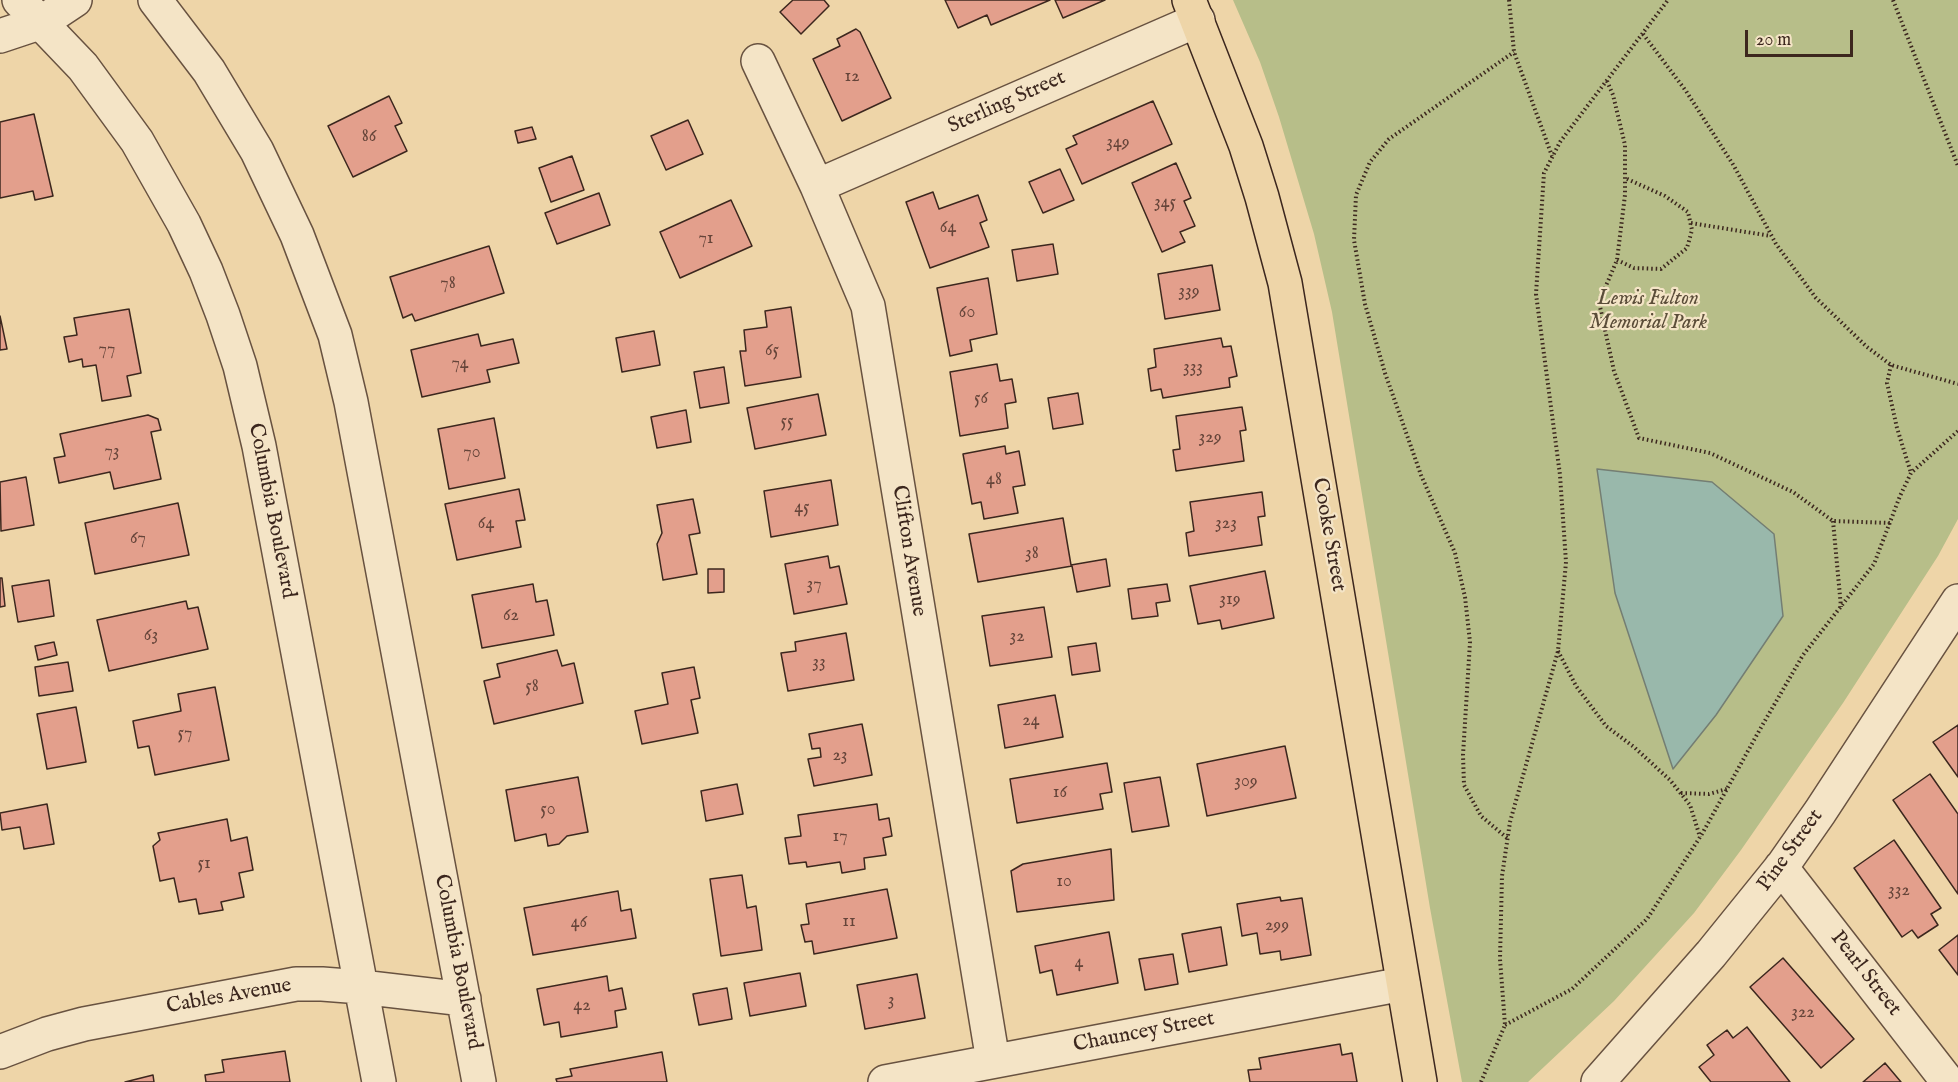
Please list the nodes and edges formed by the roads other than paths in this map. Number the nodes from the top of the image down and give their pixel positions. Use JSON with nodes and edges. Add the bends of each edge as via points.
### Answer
{"nodes":[{"id":1,"x":19,"y":0,"type":"edge"},
{"id":2,"x":75,"y":0,"type":"edge"},
{"id":3,"x":155,"y":0,"type":"edge"},
{"id":4,"x":1194,"y":10,"type":"edge"},
{"id":5,"x":42,"y":22,"type":"junction"},
{"id":6,"x":0,"y":36,"type":"edge"},
{"id":7,"x":758,"y":61,"type":"dead end"},
{"id":8,"x":817,"y":186,"type":"junction"},
{"id":9,"x":1958,"y":601,"type":"edge"},
{"id":10,"x":1781,"y":867,"type":"junction"},
{"id":11,"x":1403,"y":984,"type":"junction"},
{"id":12,"x":361,"y":987,"type":"junction"},
{"id":13,"x":464,"y":999,"type":"junction"},
{"id":14,"x":0,"y":1052,"type":"edge"},
{"id":15,"x":993,"y":1061,"type":"junction"},
{"id":16,"x":379,"y":1082,"type":"edge"},
{"id":17,"x":479,"y":1082,"type":"edge"},
{"id":18,"x":885,"y":1082,"type":"edge"},
{"id":19,"x":1420,"y":1082,"type":"edge"},
{"id":20,"x":1598,"y":1082,"type":"edge"},
{"id":21,"x":1948,"y":1082,"type":"edge"}],
"edges":[{"from":1,"to":5,"type":"street","name":"Columbia Boulevard"},
{"from":2,"to":5,"type":"street"},
{"from":3,"to":13,"type":"street","name":"Columbia Boulevard","via":[[209,71],[257,151],[297,235],[335,335]]},
{"from":4,"to":8,"type":"street","name":"Sterling Street"},
{"from":4,"to":11,"type":"main road","name":"Cooke Street","via":[[1246,146],[1285,283]]},
{"from":5,"to":6,"type":"street"},
{"from":5,"to":12,"type":"street","name":"Columbia Boulevard","via":[[104,93],[154,168],[206,271],[230,335],[259,447]]},
{"from":7,"to":8,"type":"street","name":"Clifton Avenue"},
{"from":8,"to":15,"type":"street","name":"Clifton Avenue","via":[[868,306]]},
{"from":9,"to":10,"type":"street","name":"Pine Street"},
{"from":10,"to":20,"type":"street","name":"Pine Street","via":[[1711,954]]},
{"from":10,"to":21,"type":"street","name":"Pearl Street"},
{"from":11,"to":15,"type":"street","name":"Chauncey Street"},
{"from":11,"to":19,"type":"main road","name":"Cooke Street"},
{"from":12,"to":13,"type":"street","name":"Cables Avenue"},
{"from":12,"to":14,"type":"street","name":"Cables Avenue","via":[[285,986],[84,1024]]},
{"from":12,"to":16,"type":"street","name":"Columbia Boulevard"},
{"from":13,"to":17,"type":"street","name":"Columbia Boulevard"},
{"from":15,"to":18,"type":"street","name":"Chauncey Street"}]}
